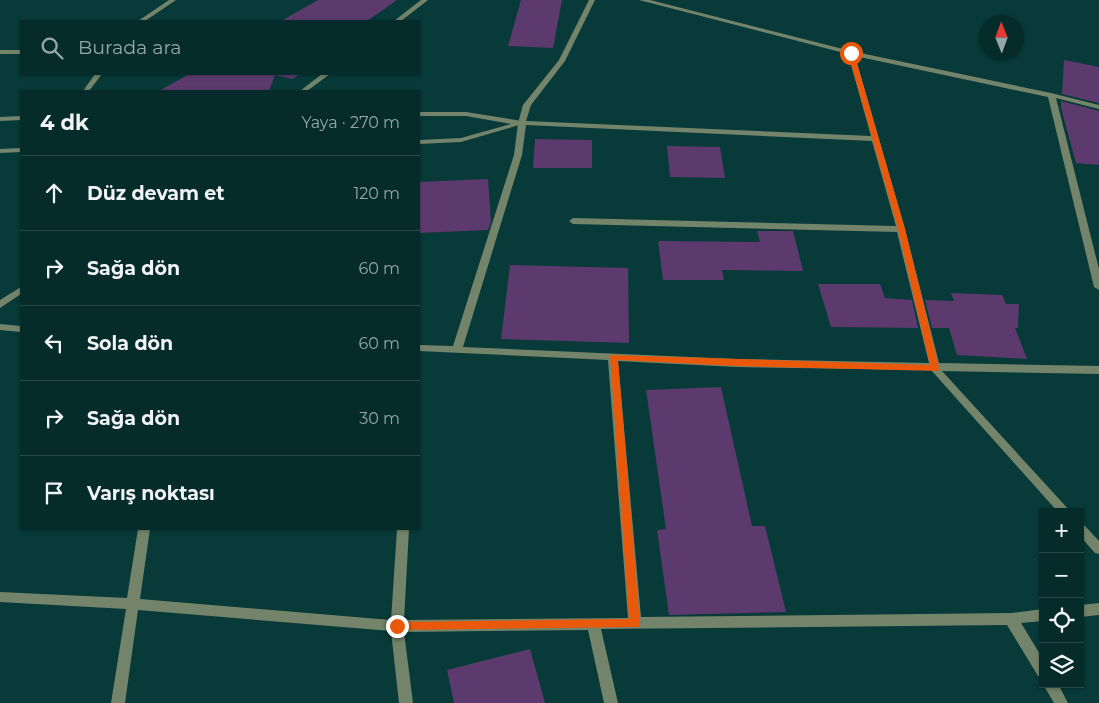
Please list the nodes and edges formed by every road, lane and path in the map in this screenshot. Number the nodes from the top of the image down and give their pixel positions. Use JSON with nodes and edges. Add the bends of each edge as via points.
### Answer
{"nodes":[{"id":1,"x":173,"y":0,"type":"edge"},
{"id":2,"x":425,"y":0,"type":"edge"},
{"id":3,"x":592,"y":0,"type":"edge"},
{"id":4,"x":642,"y":0,"type":"edge"},
{"id":5,"x":143,"y":20,"type":"edge"},
{"id":6,"x":397,"y":20,"type":"edge"},
{"id":7,"x":0,"y":52,"type":"edge"},
{"id":8,"x":20,"y":52,"type":"edge"},
{"id":9,"x":851,"y":53,"type":"junction"},
{"id":10,"x":97,"y":75,"type":"edge"},
{"id":11,"x":325,"y":75,"type":"edge"},
{"id":12,"x":87,"y":90,"type":"edge"},
{"id":13,"x":304,"y":90,"type":"edge"},
{"id":14,"x":1051,"y":95,"type":"junction"},
{"id":15,"x":1099,"y":107,"type":"edge"},
{"id":16,"x":420,"y":114,"type":"edge"},
{"id":17,"x":20,"y":118,"type":"edge"},
{"id":18,"x":0,"y":119,"type":"edge"},
{"id":19,"x":522,"y":123,"type":"junction"},
{"id":20,"x":876,"y":139,"type":"junction"},
{"id":21,"x":420,"y":142,"type":"edge"},
{"id":22,"x":20,"y":150,"type":"edge"},
{"id":23,"x":0,"y":151,"type":"edge"},
{"id":24,"x":573,"y":221,"type":"dead end"},
{"id":25,"x":901,"y":229,"type":"junction"},
{"id":26,"x":1099,"y":287,"type":"edge"},
{"id":27,"x":20,"y":291,"type":"edge"},
{"id":28,"x":0,"y":305,"type":"edge"},
{"id":29,"x":0,"y":328,"type":"edge"},
{"id":30,"x":20,"y":328,"type":"edge"},
{"id":31,"x":420,"y":348,"type":"edge"},
{"id":32,"x":457,"y":350,"type":"junction"},
{"id":33,"x":613,"y":357,"type":"junction"},
{"id":34,"x":935,"y":368,"type":"junction"},
{"id":35,"x":1099,"y":370,"type":"edge"},
{"id":36,"x":1061,"y":508,"type":"edge"},
{"id":37,"x":144,"y":530,"type":"edge"},
{"id":38,"x":403,"y":530,"type":"edge"},
{"id":39,"x":1084,"y":532,"type":"edge"},
{"id":40,"x":1099,"y":549,"type":"edge"},
{"id":41,"x":0,"y":597,"type":"edge"},
{"id":42,"x":133,"y":604,"type":"junction"},
{"id":43,"x":1099,"y":609,"type":"edge"},
{"id":44,"x":1084,"y":611,"type":"edge"},
{"id":45,"x":1039,"y":616,"type":"edge"},
{"id":46,"x":1011,"y":619,"type":"junction"},
{"id":47,"x":593,"y":624,"type":"junction"},
{"id":48,"x":634,"y":624,"type":"junction"},
{"id":49,"x":397,"y":626,"type":"junction"},
{"id":50,"x":1039,"y":665,"type":"edge"},
{"id":51,"x":1052,"y":688,"type":"edge"},
{"id":52,"x":118,"y":703,"type":"edge"},
{"id":53,"x":406,"y":703,"type":"edge"},
{"id":54,"x":611,"y":703,"type":"edge"},
{"id":55,"x":1061,"y":703,"type":"edge"}],
"edges":[{"from":1,"to":5,"type":"street"},
{"from":2,"to":6,"type":"street"},
{"from":3,"to":19,"type":"street","via":[[562,61],[527,106]]},
{"from":4,"to":9,"type":"street"},
{"from":7,"to":8,"type":"street"},
{"from":9,"to":14,"type":"street"},
{"from":9,"to":20,"type":"street"},
{"from":10,"to":12,"type":"street"},
{"from":11,"to":13,"type":"street"},
{"from":14,"to":15,"type":"street"},
{"from":14,"to":26,"type":"street"},
{"from":16,"to":19,"type":"street","via":[[466,114]]},
{"from":17,"to":18,"type":"street"},
{"from":19,"to":20,"type":"street"},
{"from":19,"to":21,"type":"street","via":[[461,140]]},
{"from":19,"to":32,"type":"street","via":[[518,156]]},
{"from":20,"to":25,"type":"street"},
{"from":22,"to":23,"type":"street"},
{"from":24,"to":25,"type":"street"},
{"from":25,"to":34,"type":"street"},
{"from":27,"to":28,"type":"street"},
{"from":29,"to":30,"type":"street"},
{"from":31,"to":32,"type":"street"},
{"from":32,"to":33,"type":"street"},
{"from":33,"to":34,"type":"street"},
{"from":33,"to":48,"type":"street"},
{"from":34,"to":35,"type":"street"},
{"from":34,"to":36,"type":"street"},
{"from":37,"to":42,"type":"street"},
{"from":38,"to":49,"type":"street"},
{"from":39,"to":40,"type":"street"},
{"from":41,"to":42,"type":"street"},
{"from":42,"to":49,"type":"street"},
{"from":42,"to":52,"type":"street"},
{"from":43,"to":44,"type":"street"},
{"from":45,"to":46,"type":"street"},
{"from":46,"to":48,"type":"street"},
{"from":46,"to":50,"type":"street"},
{"from":47,"to":48,"type":"street"},
{"from":47,"to":49,"type":"street"},
{"from":47,"to":54,"type":"street"},
{"from":49,"to":53,"type":"street"},
{"from":51,"to":55,"type":"street"}]}
